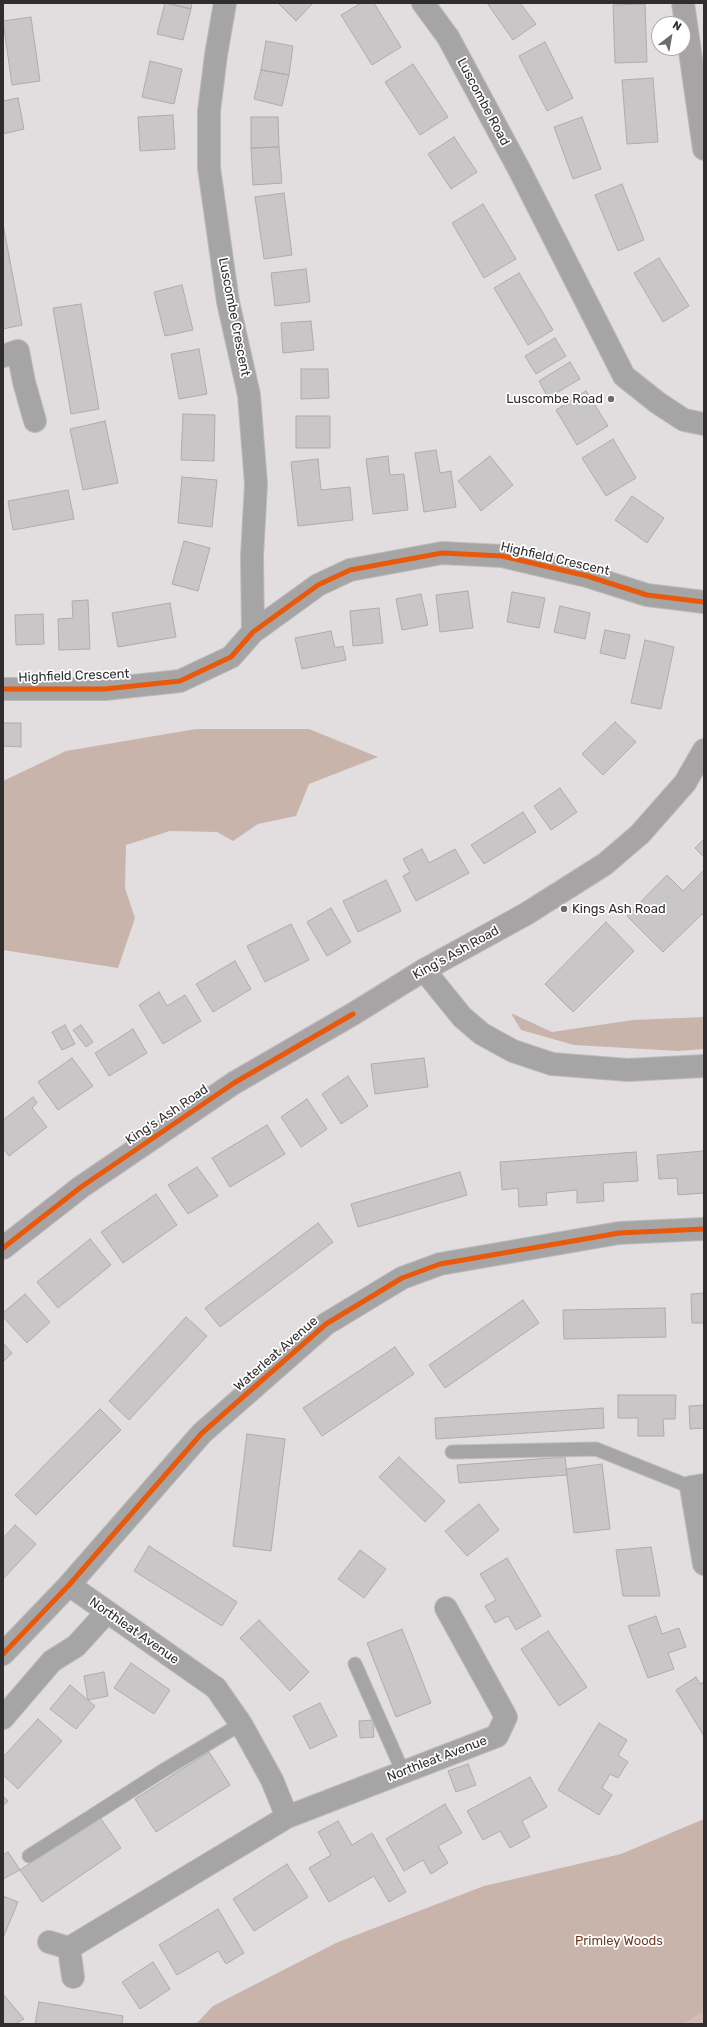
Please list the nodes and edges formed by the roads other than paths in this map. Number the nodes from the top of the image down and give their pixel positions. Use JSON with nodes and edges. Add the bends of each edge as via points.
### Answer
{"nodes":[{"id":1,"x":225,"y":3,"type":"edge"},
{"id":2,"x":423,"y":3,"type":"edge"},
{"id":3,"x":683,"y":3,"type":"edge"},
{"id":4,"x":704,"y":149,"type":"edge"},
{"id":5,"x":3,"y":356,"type":"edge"},
{"id":6,"x":35,"y":421,"type":"dead end"},
{"id":7,"x":704,"y":424,"type":"edge"},
{"id":8,"x":704,"y":602,"type":"edge"},
{"id":9,"x":253,"y":632,"type":"junction"},
{"id":10,"x":3,"y":689,"type":"edge"},
{"id":11,"x":704,"y":750,"type":"edge"},
{"id":12,"x":424,"y":970,"type":"junction"},
{"id":13,"x":704,"y":1066,"type":"edge"},
{"id":14,"x":704,"y":1229,"type":"edge"},
{"id":15,"x":3,"y":1248,"type":"edge"},
{"id":16,"x":452,"y":1452,"type":"dead end"},
{"id":17,"x":698,"y":1486,"type":"edge"},
{"id":18,"x":704,"y":1564,"type":"edge"},
{"id":19,"x":69,"y":1585,"type":"junction"},
{"id":20,"x":446,"y":1608,"type":"dead end"},
{"id":21,"x":107,"y":1612,"type":"junction"},
{"id":22,"x":3,"y":1654,"type":"edge"},
{"id":23,"x":355,"y":1664,"type":"dead end"},
{"id":24,"x":3,"y":1718,"type":"edge"},
{"id":25,"x":241,"y":1724,"type":"junction"},
{"id":26,"x":403,"y":1772,"type":"junction"},
{"id":27,"x":287,"y":1817,"type":"junction"},
{"id":28,"x":29,"y":1856,"type":"dead end"},
{"id":29,"x":73,"y":1977,"type":"dead end"}],
"edges":[{"from":1,"to":9,"type":"street","name":"Luscombe Crescent","via":[[209,111],[209,168],[228,302],[249,395],[256,484],[252,556]]},
{"from":2,"to":7,"type":"street","name":"Luscombe Road","via":[[448,37],[520,171],[624,376],[684,420]]},
{"from":3,"to":4,"type":"highway"},
{"from":5,"to":6,"type":"street","via":[[18,352]]},
{"from":8,"to":9,"type":"street","name":"Highfield Crescent","via":[[647,595],[587,576],[502,556],[442,553],[350,570],[318,585]]},
{"from":9,"to":10,"type":"street","name":"Highfield Crescent","via":[[231,657],[180,680],[105,689]]},
{"from":11,"to":12,"type":"highway","name":"King's Ash Road","via":[[684,783],[670,800],[640,834],[605,864],[526,914]]},
{"from":12,"to":13,"type":"street","via":[[462,1017],[482,1034],[513,1051],[552,1064],[628,1070]]},
{"from":12,"to":15,"type":"highway","name":"King's Ash Road","via":[[234,1083],[81,1187]]},
{"from":14,"to":19,"type":"street","name":"Waterleat Avenue","via":[[619,1233],[482,1255],[440,1264],[402,1278],[326,1324],[202,1433]]},
{"from":16,"to":17,"type":"lane","via":[[596,1449]]},
{"from":17,"to":18,"type":"street"},
{"from":19,"to":21,"type":"street","name":"Northleat Avenue"},
{"from":19,"to":22,"type":"street","name":"Waterleat Avenue"},
{"from":20,"to":26,"type":"street","name":"Northleat Avenue","via":[[506,1717],[497,1736]]},
{"from":21,"to":24,"type":"street","via":[[76,1646],[52,1661]]},
{"from":21,"to":25,"type":"street","name":"Northleat Avenue","via":[[216,1688]]},
{"from":23,"to":26,"type":"lane"},
{"from":25,"to":27,"type":"street","name":"Northleat Avenue","via":[[272,1780]]},
{"from":25,"to":28,"type":"lane"},
{"from":26,"to":27,"type":"street","name":"Northleat Avenue"},
{"from":27,"to":29,"type":"street","name":"Northleat Avenue","via":[[59,1945]]}]}
